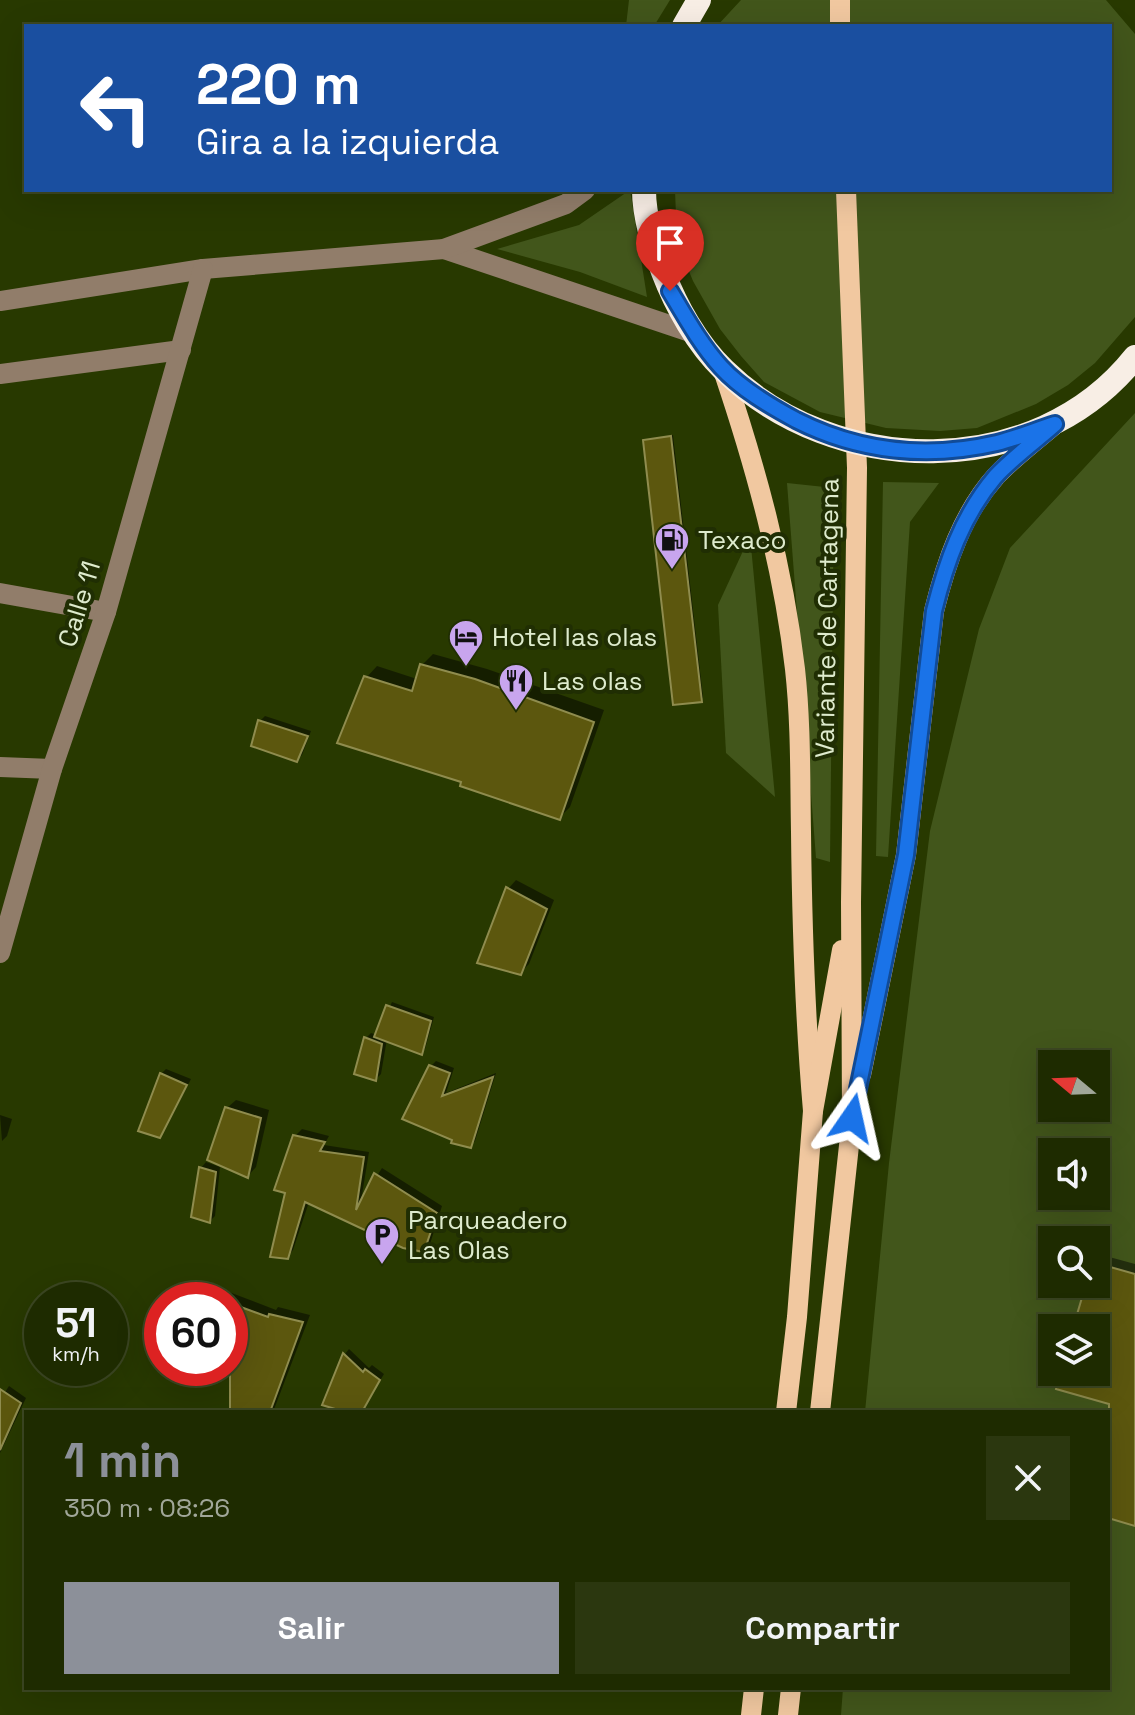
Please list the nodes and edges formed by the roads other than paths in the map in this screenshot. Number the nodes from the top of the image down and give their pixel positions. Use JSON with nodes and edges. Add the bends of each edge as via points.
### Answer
{"nodes":[{"id":1,"x":699,"y":0,"type":"edge"},
{"id":2,"x":840,"y":0,"type":"edge"},
{"id":3,"x":685,"y":24,"type":"edge"},
{"id":4,"x":840,"y":24,"type":"edge"},
{"id":5,"x":582,"y":192,"type":"edge"},
{"id":6,"x":644,"y":192,"type":"edge"},
{"id":7,"x":846,"y":192,"type":"edge"},
{"id":8,"x":444,"y":249,"type":"junction"},
{"id":9,"x":203,"y":269,"type":"junction"},
{"id":10,"x":0,"y":301,"type":"edge"},
{"id":11,"x":696,"y":334,"type":"junction"},
{"id":12,"x":181,"y":350,"type":"junction"},
{"id":13,"x":1135,"y":357,"type":"edge"},
{"id":14,"x":723,"y":370,"type":"junction"},
{"id":15,"x":0,"y":374,"type":"edge"},
{"id":16,"x":1055,"y":424,"type":"junction"},
{"id":17,"x":0,"y":593,"type":"edge"},
{"id":18,"x":106,"y":612,"type":"junction"},
{"id":19,"x":0,"y":767,"type":"edge"},
{"id":20,"x":52,"y":769,"type":"junction"},
{"id":21,"x":851,"y":897,"type":"junction"},
{"id":22,"x":0,"y":953,"type":"edge"},
{"id":23,"x":813,"y":1111,"type":"junction"},
{"id":24,"x":852,"y":1118,"type":"junction"},
{"id":25,"x":786,"y":1410,"type":"edge"},
{"id":26,"x":820,"y":1410,"type":"edge"},
{"id":27,"x":754,"y":1690,"type":"edge"},
{"id":28,"x":791,"y":1690,"type":"edge"},
{"id":29,"x":751,"y":1715,"type":"edge"},
{"id":30,"x":788,"y":1715,"type":"edge"}],
"edges":[{"from":1,"to":3,"type":"highway"},
{"from":2,"to":4,"type":"main road"},
{"from":5,"to":8,"type":"street","via":[[566,204]]},
{"from":6,"to":11,"type":"highway","via":[[653,245],[670,291]]},
{"from":7,"to":21,"type":"main road","name":"Variante de Cartagena","via":[[857,468]]},
{"from":8,"to":9,"type":"street"},
{"from":8,"to":11,"type":"street"},
{"from":9,"to":10,"type":"street"},
{"from":9,"to":12,"type":"street","name":"Calle 11"},
{"from":11,"to":14,"type":"highway"},
{"from":12,"to":15,"type":"street"},
{"from":12,"to":18,"type":"street","name":"Calle 11"},
{"from":13,"to":16,"type":"highway"},
{"from":14,"to":16,"type":"highway","via":[[770,407],[823,434],[880,449],[939,452],[998,443]]},
{"from":14,"to":23,"type":"main road","via":[[771,524],[795,669]]},
{"from":16,"to":24,"type":"main road","via":[[997,476],[975,505],[943,573],[906,855]]},
{"from":17,"to":18,"type":"street"},
{"from":18,"to":20,"type":"street","name":"Calle 11"},
{"from":19,"to":20,"type":"street"},
{"from":20,"to":22,"type":"street","name":"Calle 11"},
{"from":21,"to":23,"type":"main road","name":"Variante de Cartagena"},
{"from":21,"to":24,"type":"main road","name":"Variante de Cartagena"},
{"from":23,"to":25,"type":"main road","name":"Variante de Cartagena"},
{"from":24,"to":26,"type":"main road","name":"Variante de Cartagena"},
{"from":27,"to":29,"type":"main road"},
{"from":28,"to":30,"type":"main road"}]}
